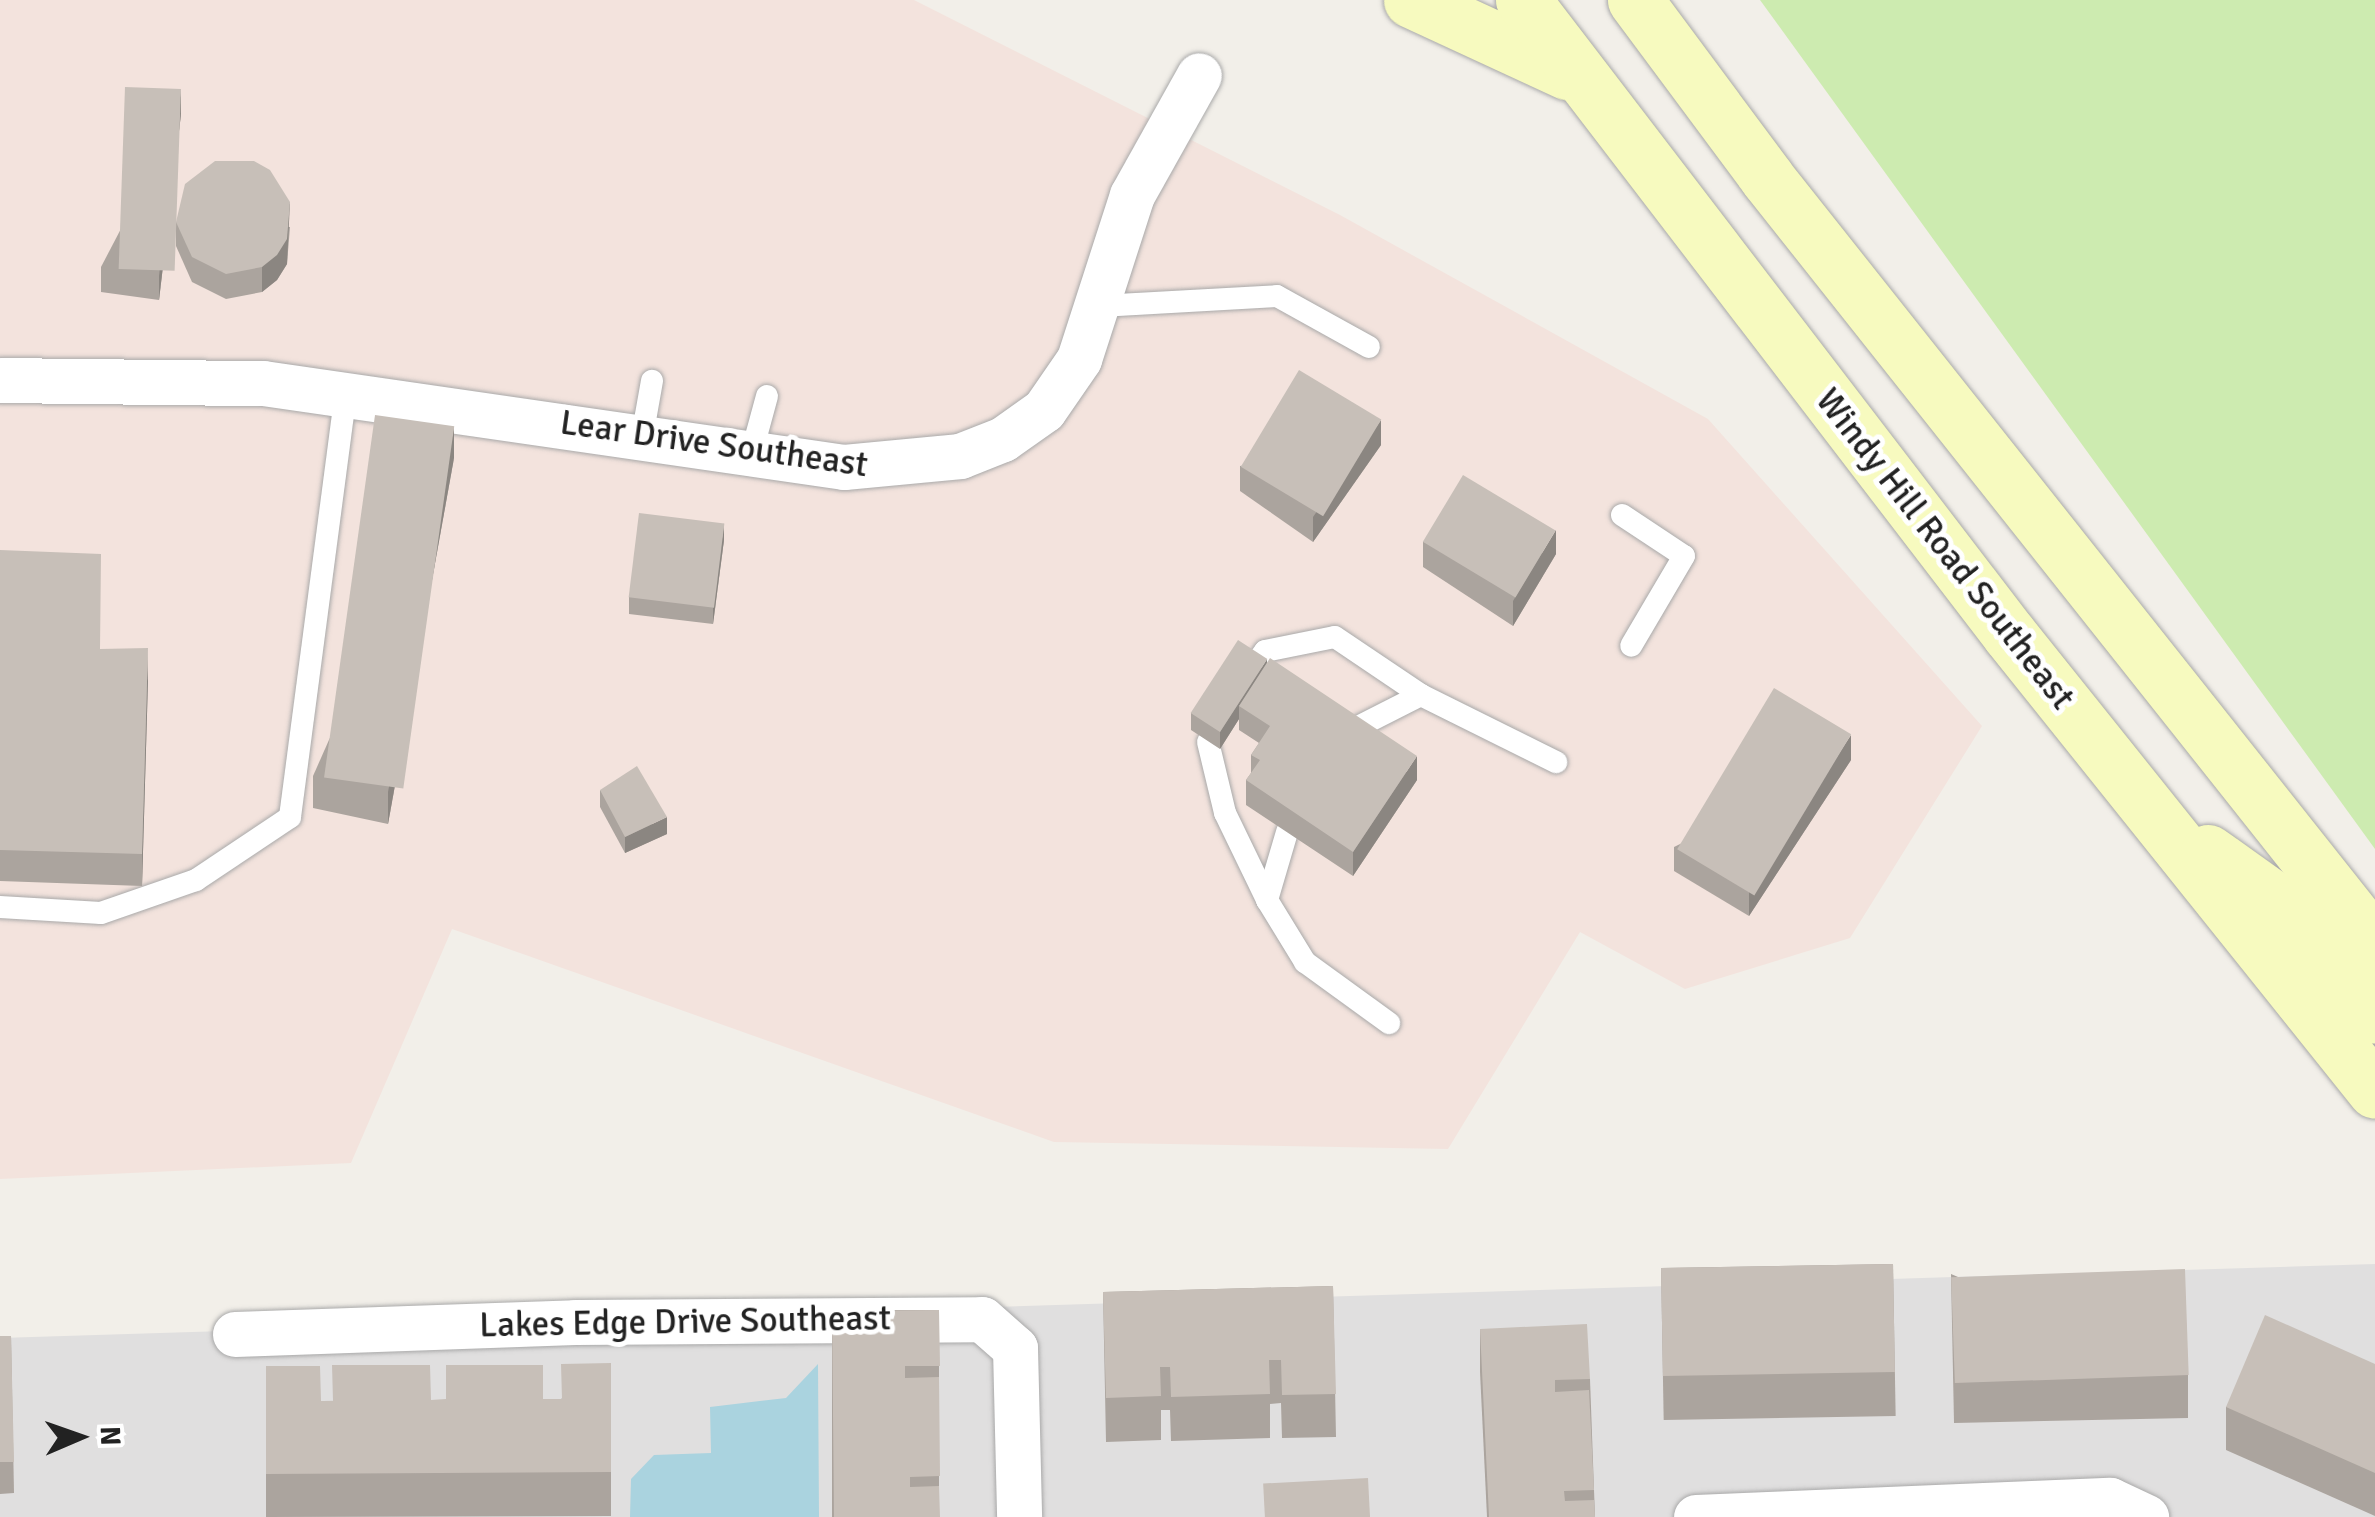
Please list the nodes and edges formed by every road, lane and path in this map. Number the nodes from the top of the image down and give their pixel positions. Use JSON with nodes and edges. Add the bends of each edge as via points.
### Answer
{"nodes":[{"id":1,"x":1411,"y":0,"type":"edge"},
{"id":2,"x":1523,"y":0,"type":"edge"},
{"id":3,"x":1635,"y":0,"type":"edge"},
{"id":4,"x":1200,"y":75,"type":"dead end"},
{"id":5,"x":1577,"y":78,"type":"junction"},
{"id":6,"x":1100,"y":306,"type":"junction"},
{"id":7,"x":1369,"y":347,"type":"dead end"},
{"id":8,"x":0,"y":380,"type":"edge"},
{"id":9,"x":652,"y":381,"type":"dead end"},
{"id":10,"x":346,"y":392,"type":"junction"},
{"id":11,"x":767,"y":396,"type":"dead end"},
{"id":12,"x":642,"y":437,"type":"junction"},
{"id":13,"x":751,"y":455,"type":"junction"},
{"id":14,"x":1622,"y":515,"type":"dead end"},
{"id":15,"x":1631,"y":646,"type":"dead end"},
{"id":16,"x":1253,"y":667,"type":"edge"},
{"id":17,"x":1420,"y":695,"type":"junction"},
{"id":18,"x":1346,"y":734,"type":"edge"},
{"id":19,"x":1208,"y":742,"type":"edge"},
{"id":20,"x":1556,"y":762,"type":"dead end"},
{"id":21,"x":2152,"y":812,"type":"junction"},
{"id":22,"x":1287,"y":832,"type":"edge"},
{"id":23,"x":1267,"y":900,"type":"junction"},
{"id":24,"x":0,"y":908,"type":"edge"},
{"id":25,"x":2375,"y":944,"type":"edge"},
{"id":26,"x":2375,"y":1016,"type":"edge"},
{"id":27,"x":1389,"y":1023,"type":"dead end"},
{"id":28,"x":2375,"y":1091,"type":"edge"},
{"id":29,"x":235,"y":1334,"type":"dead end"},
{"id":30,"x":1019,"y":1517,"type":"edge"},
{"id":31,"x":1696,"y":1517,"type":"edge"},
{"id":32,"x":2146,"y":1517,"type":"edge"}],
"edges":[{"from":1,"to":5,"type":"main road","via":[[1515,43]]},
{"from":2,"to":5,"type":"main road","name":"Windy Hill Road Southeast"},
{"from":3,"to":25,"type":"main road","via":[[1767,178]]},
{"from":4,"to":6,"type":"street","name":"Lear Drive Southeast","via":[[1132,195]]},
{"from":5,"to":21,"type":"main road","name":"Windy Hill Road Southeast"},
{"from":6,"to":7,"type":"lane","via":[[1277,296]]},
{"from":6,"to":13,"type":"street","name":"Lear Drive Southeast","via":[[1079,359],[1044,410],[1003,439],[960,456],[883,468]]},
{"from":8,"to":10,"type":"street","name":"Lear Drive Southeast","via":[[263,383]]},
{"from":9,"to":12,"type":"lane"},
{"from":10,"to":12,"type":"street","name":"Lear Drive Southeast"},
{"from":10,"to":24,"type":"lane","via":[[290,818],[196,880],[101,913]]},
{"from":11,"to":13,"type":"lane"},
{"from":12,"to":13,"type":"street","name":"Lear Drive Southeast"},
{"from":14,"to":15,"type":"lane","via":[[1684,556]]},
{"from":16,"to":17,"type":"lane","via":[[1265,651],[1335,637]]},
{"from":17,"to":18,"type":"lane"},
{"from":17,"to":20,"type":"lane"},
{"from":19,"to":23,"type":"lane","via":[[1224,812]]},
{"from":21,"to":26,"type":"main road","via":[[2289,910]]},
{"from":21,"to":28,"type":"main road","name":"Windy Hill Road Southeast"},
{"from":22,"to":23,"type":"lane"},
{"from":23,"to":27,"type":"lane","via":[[1305,962]]},
{"from":29,"to":30,"type":"street","name":"Lakes Edge Drive Southeast","via":[[575,1322],[982,1319],[1015,1348]]},
{"from":31,"to":32,"type":"street","via":[[2110,1500]]}]}
